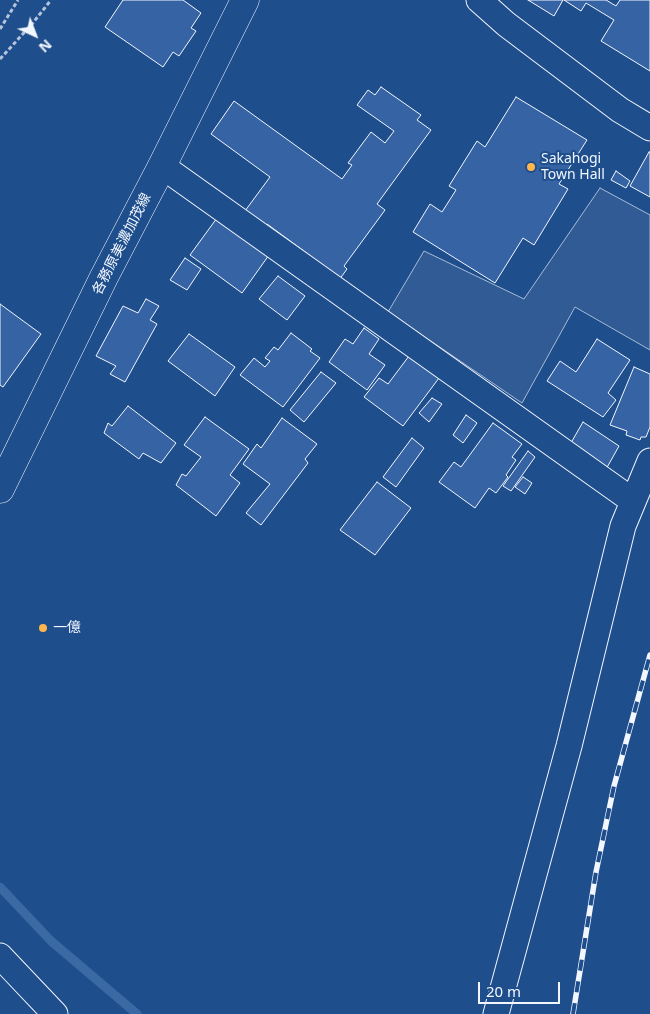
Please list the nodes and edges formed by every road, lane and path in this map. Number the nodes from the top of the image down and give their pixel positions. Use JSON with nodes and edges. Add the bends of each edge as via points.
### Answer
{"nodes":[{"id":1,"x":18,"y":0,"type":"edge"},
{"id":2,"x":51,"y":0,"type":"edge"},
{"id":3,"x":245,"y":0,"type":"edge"},
{"id":4,"x":479,"y":0,"type":"edge"},
{"id":5,"x":0,"y":29,"type":"edge"},
{"id":6,"x":0,"y":59,"type":"edge"},
{"id":7,"x":650,"y":128,"type":"edge"},
{"id":8,"x":162,"y":166,"type":"junction"},
{"id":9,"x":650,"y":462,"type":"edge"},
{"id":10,"x":0,"y":489,"type":"edge"},
{"id":11,"x":633,"y":500,"type":"junction"},
{"id":12,"x":0,"y":956,"type":"edge"},
{"id":13,"x":55,"y":1014,"type":"edge"},
{"id":14,"x":496,"y":1014,"type":"edge"}],
"edges":[{"from":1,"to":5,"type":"path"},
{"from":2,"to":6,"type":"path"},
{"from":3,"to":8,"type":"main road","name":"各務原美濃加茂線"},
{"from":4,"to":7,"type":"street","via":[[620,110]]},
{"from":8,"to":10,"type":"main road","name":"各務原美濃加茂線","via":[[104,276]]},
{"from":8,"to":11,"type":"street"},
{"from":9,"to":11,"type":"street"},
{"from":11,"to":14,"type":"street","via":[[623,526],[566,755]]},
{"from":12,"to":13,"type":"street"}]}
